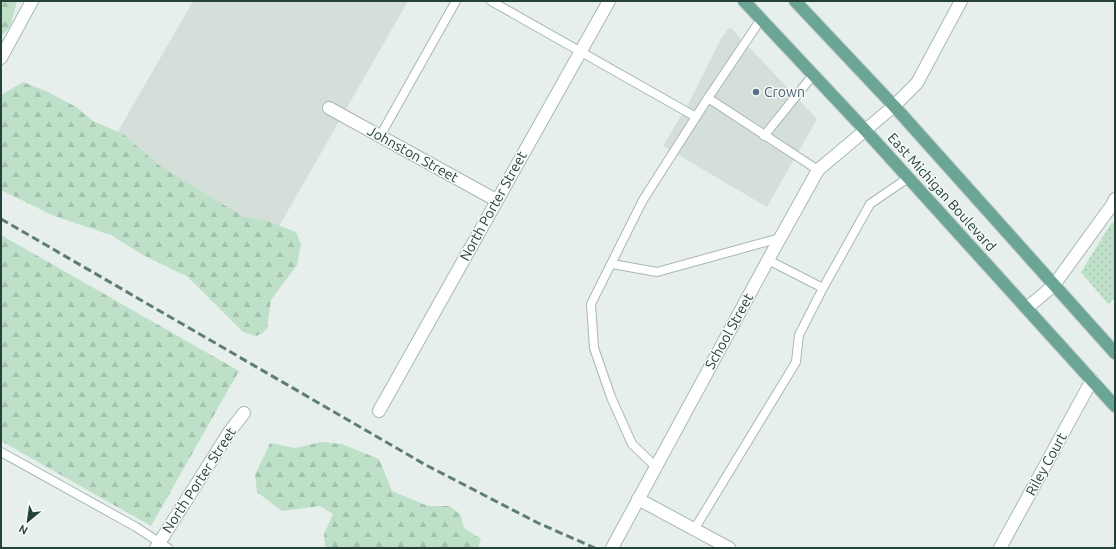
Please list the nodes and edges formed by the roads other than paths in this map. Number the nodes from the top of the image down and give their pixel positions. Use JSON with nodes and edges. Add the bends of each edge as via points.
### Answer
{"nodes":[{"id":1,"x":32,"y":1,"type":"edge"},
{"id":2,"x":456,"y":1,"type":"edge"},
{"id":3,"x":491,"y":1,"type":"edge"},
{"id":4,"x":608,"y":1,"type":"edge"},
{"id":5,"x":744,"y":1,"type":"edge"},
{"id":6,"x":795,"y":1,"type":"edge"},
{"id":7,"x":961,"y":1,"type":"edge"},
{"id":8,"x":761,"y":19,"type":"junction"},
{"id":9,"x":580,"y":51,"type":"junction"},
{"id":10,"x":1,"y":58,"type":"edge"},
{"id":11,"x":813,"y":75,"type":"junction"},
{"id":12,"x":708,"y":98,"type":"junction"},
{"id":13,"x":894,"y":106,"type":"junction"},
{"id":14,"x":329,"y":108,"type":"dead end"},
{"id":15,"x":696,"y":117,"type":"junction"},
{"id":16,"x":865,"y":130,"type":"junction"},
{"id":17,"x":380,"y":136,"type":"junction"},
{"id":18,"x":764,"y":136,"type":"junction"},
{"id":19,"x":818,"y":170,"type":"junction"},
{"id":20,"x":908,"y":178,"type":"junction"},
{"id":21,"x":1115,"y":199,"type":"edge"},
{"id":22,"x":496,"y":200,"type":"junction"},
{"id":23,"x":780,"y":238,"type":"junction"},
{"id":24,"x":768,"y":260,"type":"junction"},
{"id":25,"x":612,"y":264,"type":"junction"},
{"id":26,"x":1054,"y":285,"type":"junction"},
{"id":27,"x":823,"y":288,"type":"junction"},
{"id":28,"x":1027,"y":308,"type":"junction"},
{"id":29,"x":1115,"y":353,"type":"edge"},
{"id":30,"x":1092,"y":380,"type":"junction"},
{"id":31,"x":1115,"y":406,"type":"edge"},
{"id":32,"x":379,"y":411,"type":"dead end"},
{"id":33,"x":244,"y":413,"type":"dead end"},
{"id":34,"x":1,"y":452,"type":"edge"},
{"id":35,"x":655,"y":466,"type":"junction"},
{"id":36,"x":638,"y":499,"type":"junction"},
{"id":37,"x":695,"y":528,"type":"junction"},
{"id":38,"x":162,"y":546,"type":"edge"},
{"id":39,"x":612,"y":548,"type":"edge"},
{"id":40,"x":729,"y":548,"type":"edge"},
{"id":41,"x":1000,"y":548,"type":"edge"}],
"edges":[{"from":1,"to":10,"type":"street"},
{"from":2,"to":17,"type":"lane"},
{"from":3,"to":9,"type":"lane"},
{"from":4,"to":9,"type":"street","name":"North Porter Street"},
{"from":5,"to":8,"type":"main road","name":"East Michigan Boulevard"},
{"from":6,"to":13,"type":"main road","name":"East Michigan Boulevard"},
{"from":7,"to":13,"type":"street","name":"School Street","via":[[917,82]]},
{"from":8,"to":11,"type":"main road","name":"East Michigan Boulevard"},
{"from":8,"to":12,"type":"lane"},
{"from":9,"to":15,"type":"lane"},
{"from":9,"to":22,"type":"street","name":"North Porter Street"},
{"from":11,"to":16,"type":"main road","name":"East Michigan Boulevard"},
{"from":11,"to":18,"type":"lane"},
{"from":12,"to":15,"type":"lane"},
{"from":12,"to":18,"type":"lane"},
{"from":13,"to":16,"type":"street","name":"School Street"},
{"from":13,"to":26,"type":"main road","name":"East Michigan Boulevard"},
{"from":14,"to":17,"type":"street","name":"Johnston Street"},
{"from":15,"to":25,"type":"lane","via":[[644,200]]},
{"from":16,"to":19,"type":"street","name":"School Street"},
{"from":16,"to":20,"type":"main road","name":"East Michigan Boulevard"},
{"from":17,"to":22,"type":"street","name":"Johnston Street"},
{"from":18,"to":19,"type":"lane"},
{"from":19,"to":23,"type":"street","name":"School Street"},
{"from":20,"to":27,"type":"lane","via":[[870,204]]},
{"from":20,"to":28,"type":"main road","name":"East Michigan Boulevard"},
{"from":21,"to":26,"type":"street"},
{"from":22,"to":32,"type":"street","name":"North Porter Street"},
{"from":23,"to":24,"type":"street","name":"School Street"},
{"from":23,"to":25,"type":"lane","via":[[657,272]]},
{"from":24,"to":27,"type":"lane"},
{"from":24,"to":35,"type":"street","name":"School Street"},
{"from":25,"to":35,"type":"lane","via":[[591,304],[594,348],[611,397],[632,444]]},
{"from":26,"to":28,"type":"street"},
{"from":26,"to":29,"type":"main road","name":"East Michigan Boulevard"},
{"from":27,"to":37,"type":"lane","via":[[799,335],[796,362]]},
{"from":28,"to":30,"type":"main road","name":"East Michigan Boulevard"},
{"from":30,"to":31,"type":"main road","name":"East Michigan Boulevard"},
{"from":30,"to":41,"type":"street","name":"Riley Court"},
{"from":33,"to":38,"type":"street","name":"North Porter Street","via":[[230,431]]},
{"from":34,"to":38,"type":"lane"},
{"from":35,"to":36,"type":"street","name":"School Street"},
{"from":36,"to":37,"type":"street"},
{"from":36,"to":39,"type":"street","name":"School Street"},
{"from":37,"to":40,"type":"street"}]}
